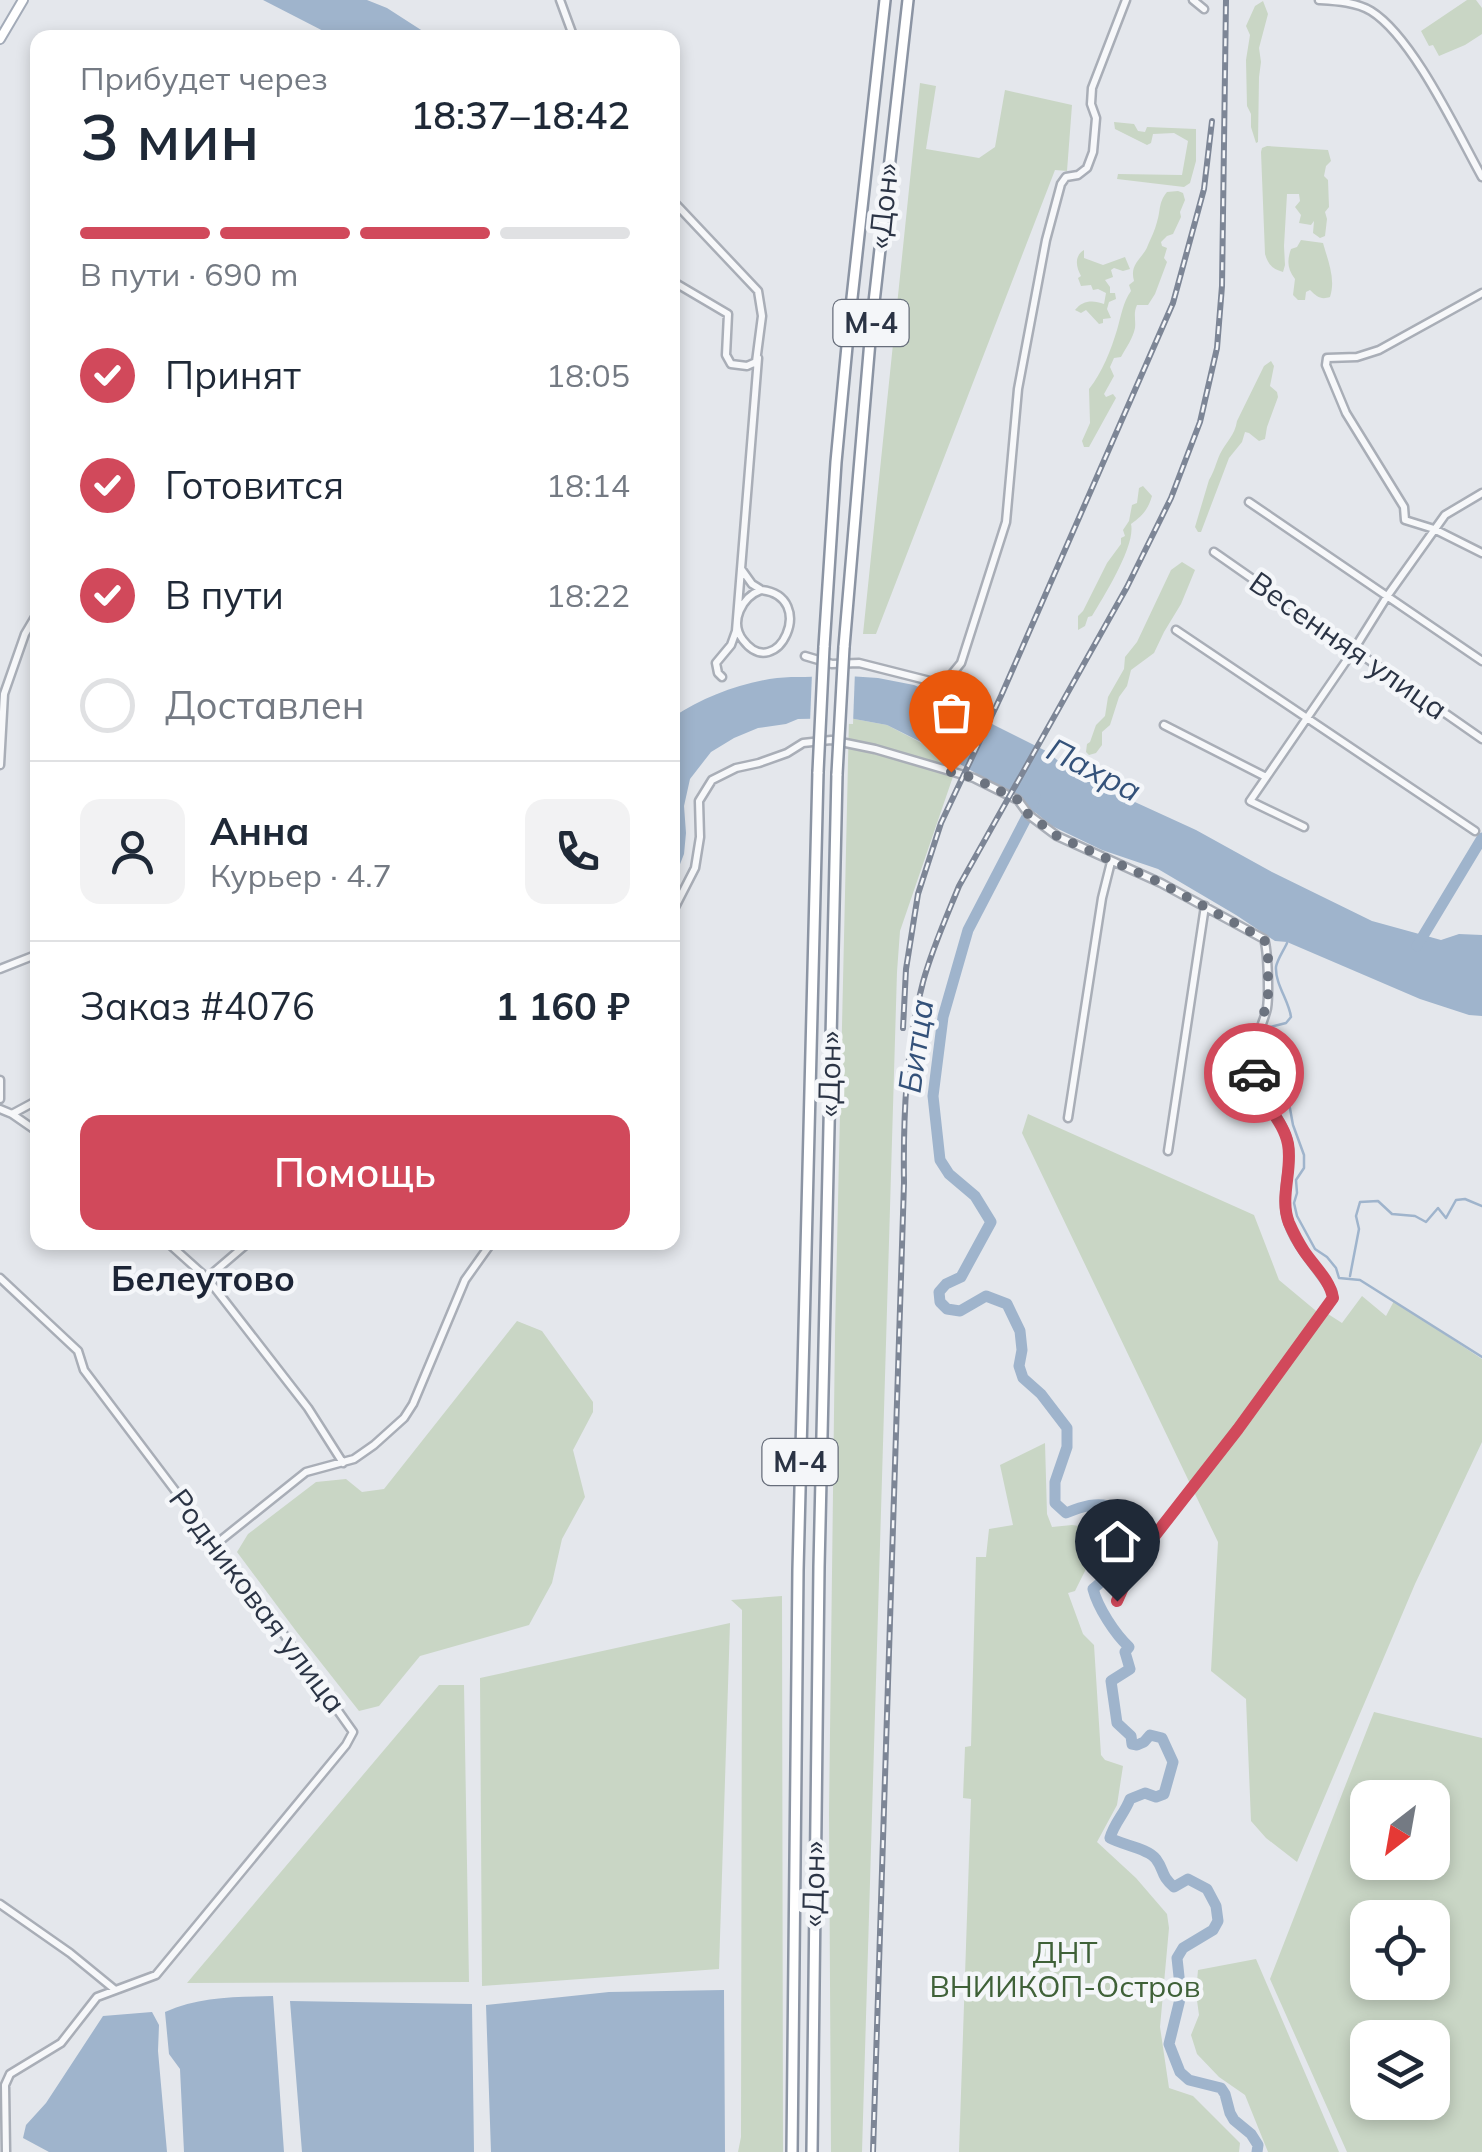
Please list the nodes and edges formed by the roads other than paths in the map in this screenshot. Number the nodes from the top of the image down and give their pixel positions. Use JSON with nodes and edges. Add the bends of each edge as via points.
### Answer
{"nodes":[{"id":1,"x":23,"y":0,"type":"edge"},
{"id":2,"x":560,"y":0,"type":"edge"},
{"id":3,"x":886,"y":0,"type":"edge"},
{"id":4,"x":908,"y":0,"type":"edge"},
{"id":5,"x":1126,"y":0,"type":"edge"},
{"id":6,"x":1193,"y":0,"type":"edge"},
{"id":7,"x":1318,"y":0,"type":"edge"},
{"id":8,"x":1364,"y":0,"type":"edge"},
{"id":9,"x":1368,"y":8,"type":"junction"},
{"id":10,"x":1204,"y":9,"type":"dead end"},
{"id":11,"x":571,"y":30,"type":"edge"},
{"id":12,"x":0,"y":38,"type":"edge"},
{"id":13,"x":1482,"y":176,"type":"edge"},
{"id":14,"x":680,"y":208,"type":"edge"},
{"id":15,"x":680,"y":286,"type":"edge"},
{"id":16,"x":1482,"y":293,"type":"edge"},
{"id":17,"x":758,"y":357,"type":"junction"},
{"id":18,"x":1482,"y":493,"type":"edge"},
{"id":19,"x":1249,"y":502,"type":"dead end"},
{"id":20,"x":1434,"y":529,"type":"junction"},
{"id":21,"x":1214,"y":552,"type":"dead end"},
{"id":22,"x":1482,"y":553,"type":"edge"},
{"id":23,"x":742,"y":569,"type":"junction"},
{"id":24,"x":761,"y":590,"type":"junction"},
{"id":25,"x":1388,"y":595,"type":"junction"},
{"id":26,"x":738,"y":617,"type":"junction"},
{"id":27,"x":30,"y":626,"type":"edge"},
{"id":28,"x":1176,"y":630,"type":"dead end"},
{"id":29,"x":751,"y":650,"type":"junction"},
{"id":30,"x":1353,"y":651,"type":"junction"},
{"id":31,"x":726,"y":653,"type":"junction"},
{"id":32,"x":805,"y":656,"type":"dead end"},
{"id":33,"x":1482,"y":661,"type":"edge"},
{"id":34,"x":722,"y":677,"type":"dead end"},
{"id":35,"x":1307,"y":718,"type":"junction"},
{"id":36,"x":1164,"y":726,"type":"dead end"},
{"id":37,"x":1482,"y":739,"type":"edge"},
{"id":38,"x":0,"y":765,"type":"edge"},
{"id":39,"x":1266,"y":777,"type":"junction"},
{"id":40,"x":1304,"y":827,"type":"dead end"},
{"id":41,"x":1474,"y":831,"type":"dead end"},
{"id":42,"x":1111,"y":862,"type":"junction"},
{"id":43,"x":680,"y":897,"type":"edge"},
{"id":44,"x":1205,"y":906,"type":"junction"},
{"id":45,"x":30,"y":957,"type":"edge"},
{"id":46,"x":0,"y":969,"type":"edge"},
{"id":47,"x":0,"y":1080,"type":"edge"},
{"id":48,"x":0,"y":1099,"type":"edge"},
{"id":49,"x":30,"y":1104,"type":"edge"},
{"id":50,"x":0,"y":1109,"type":"edge"},
{"id":51,"x":12,"y":1114,"type":"junction"},
{"id":52,"x":1068,"y":1118,"type":"dead end"},
{"id":53,"x":30,"y":1126,"type":"edge"},
{"id":54,"x":1168,"y":1151,"type":"dead end"},
{"id":55,"x":176,"y":1250,"type":"edge"},
{"id":56,"x":239,"y":1250,"type":"edge"},
{"id":57,"x":486,"y":1250,"type":"edge"},
{"id":58,"x":0,"y":1278,"type":"edge"},
{"id":59,"x":206,"y":1278,"type":"junction"},
{"id":60,"x":343,"y":1463,"type":"junction"},
{"id":61,"x":216,"y":1544,"type":"junction"},
{"id":62,"x":1117,"y":1601,"type":"dead end"},
{"id":63,"x":0,"y":1904,"type":"edge"},
{"id":64,"x":115,"y":1990,"type":"junction"},
{"id":65,"x":6,"y":2152,"type":"edge"},
{"id":66,"x":792,"y":2152,"type":"edge"},
{"id":67,"x":812,"y":2152,"type":"edge"}],
"edges":[{"from":1,"to":12,"type":"main road"},
{"from":2,"to":11,"type":"street"},
{"from":3,"to":66,"type":"highway","name":"«Дон»","number":"М-4","bridge":true,"via":[[847,344],[818,772]]},
{"from":4,"to":67,"type":"highway","name":"«Дон»","number":"М-4","bridge":true,"via":[[870,328],[837,774]]},
{"from":5,"to":32,"type":"street","via":[[1092,88],[1093,152],[1087,168],[1061,184],[1046,240],[1018,389],[1006,522],[961,663],[947,680],[934,682]]},
{"from":6,"to":10,"type":"street"},
{"from":7,"to":9,"type":"street"},
{"from":8,"to":9,"type":"street"},
{"from":9,"to":13,"type":"street","via":[[1393,28]]},
{"from":14,"to":17,"type":"street","via":[[758,291]]},
{"from":15,"to":17,"type":"street","via":[[728,314],[731,364],[752,365]]},
{"from":16,"to":20,"type":"street","via":[[1379,350],[1326,358],[1346,414],[1404,507],[1405,520]]},
{"from":17,"to":23,"type":"street"},
{"from":18,"to":20,"type":"street","via":[[1445,514]]},
{"from":19,"to":25,"type":"street"},
{"from":20,"to":22,"type":"street"},
{"from":20,"to":25,"type":"street"},
{"from":21,"to":30,"type":"street","name":"Весенняя улица"},
{"from":23,"to":24,"type":"street"},
{"from":23,"to":26,"type":"street"},
{"from":24,"to":26,"type":"street","via":[[750,594]]},
{"from":24,"to":29,"type":"street","via":[[779,595],[791,624],[777,649]]},
{"from":25,"to":30,"type":"street"},
{"from":25,"to":33,"type":"street"},
{"from":26,"to":29,"type":"street","via":[[739,636]]},
{"from":26,"to":31,"type":"street"},
{"from":27,"to":38,"type":"street","via":[[4,694]]},
{"from":28,"to":35,"type":"street"},
{"from":29,"to":31,"type":"street"},
{"from":30,"to":35,"type":"street"},
{"from":30,"to":37,"type":"street","name":"Весенняя улица"},
{"from":31,"to":34,"type":"street","via":[[716,663]]},
{"from":35,"to":39,"type":"street"},
{"from":35,"to":41,"type":"street"},
{"from":36,"to":39,"type":"street"},
{"from":39,"to":40,"type":"street","via":[[1250,801]]},
{"from":42,"to":43,"type":"street","via":[[1057,836],[1018,800],[974,778],[831,740],[803,743],[712,780],[700,802],[695,868]]},
{"from":42,"to":44,"type":"street"},
{"from":42,"to":52,"type":"street"},
{"from":44,"to":54,"type":"street"},
{"from":44,"to":62,"type":"street","via":[[1264,939],[1268,950],[1268,1000],[1255,1041],[1254,1079],[1287,1140],[1287,1218],[1333,1298],[1135,1561]]},
{"from":45,"to":46,"type":"street"},
{"from":47,"to":48,"type":"street"},
{"from":49,"to":51,"type":"street"},
{"from":50,"to":51,"type":"street"},
{"from":51,"to":53,"type":"street"},
{"from":55,"to":59,"type":"street"},
{"from":56,"to":59,"type":"street"},
{"from":57,"to":60,"type":"street","via":[[465,1280],[404,1418]]},
{"from":58,"to":61,"type":"street","name":"Родниковая улица","via":[[78,1351],[84,1370]]},
{"from":59,"to":60,"type":"street"},
{"from":60,"to":61,"type":"street","via":[[306,1472]]},
{"from":61,"to":64,"type":"street","name":"Родниковая улица","via":[[353,1732],[156,1976]]},
{"from":63,"to":64,"type":"street"},
{"from":64,"to":65,"type":"street","via":[[97,1997],[60,2043],[10,2074]]}]}
